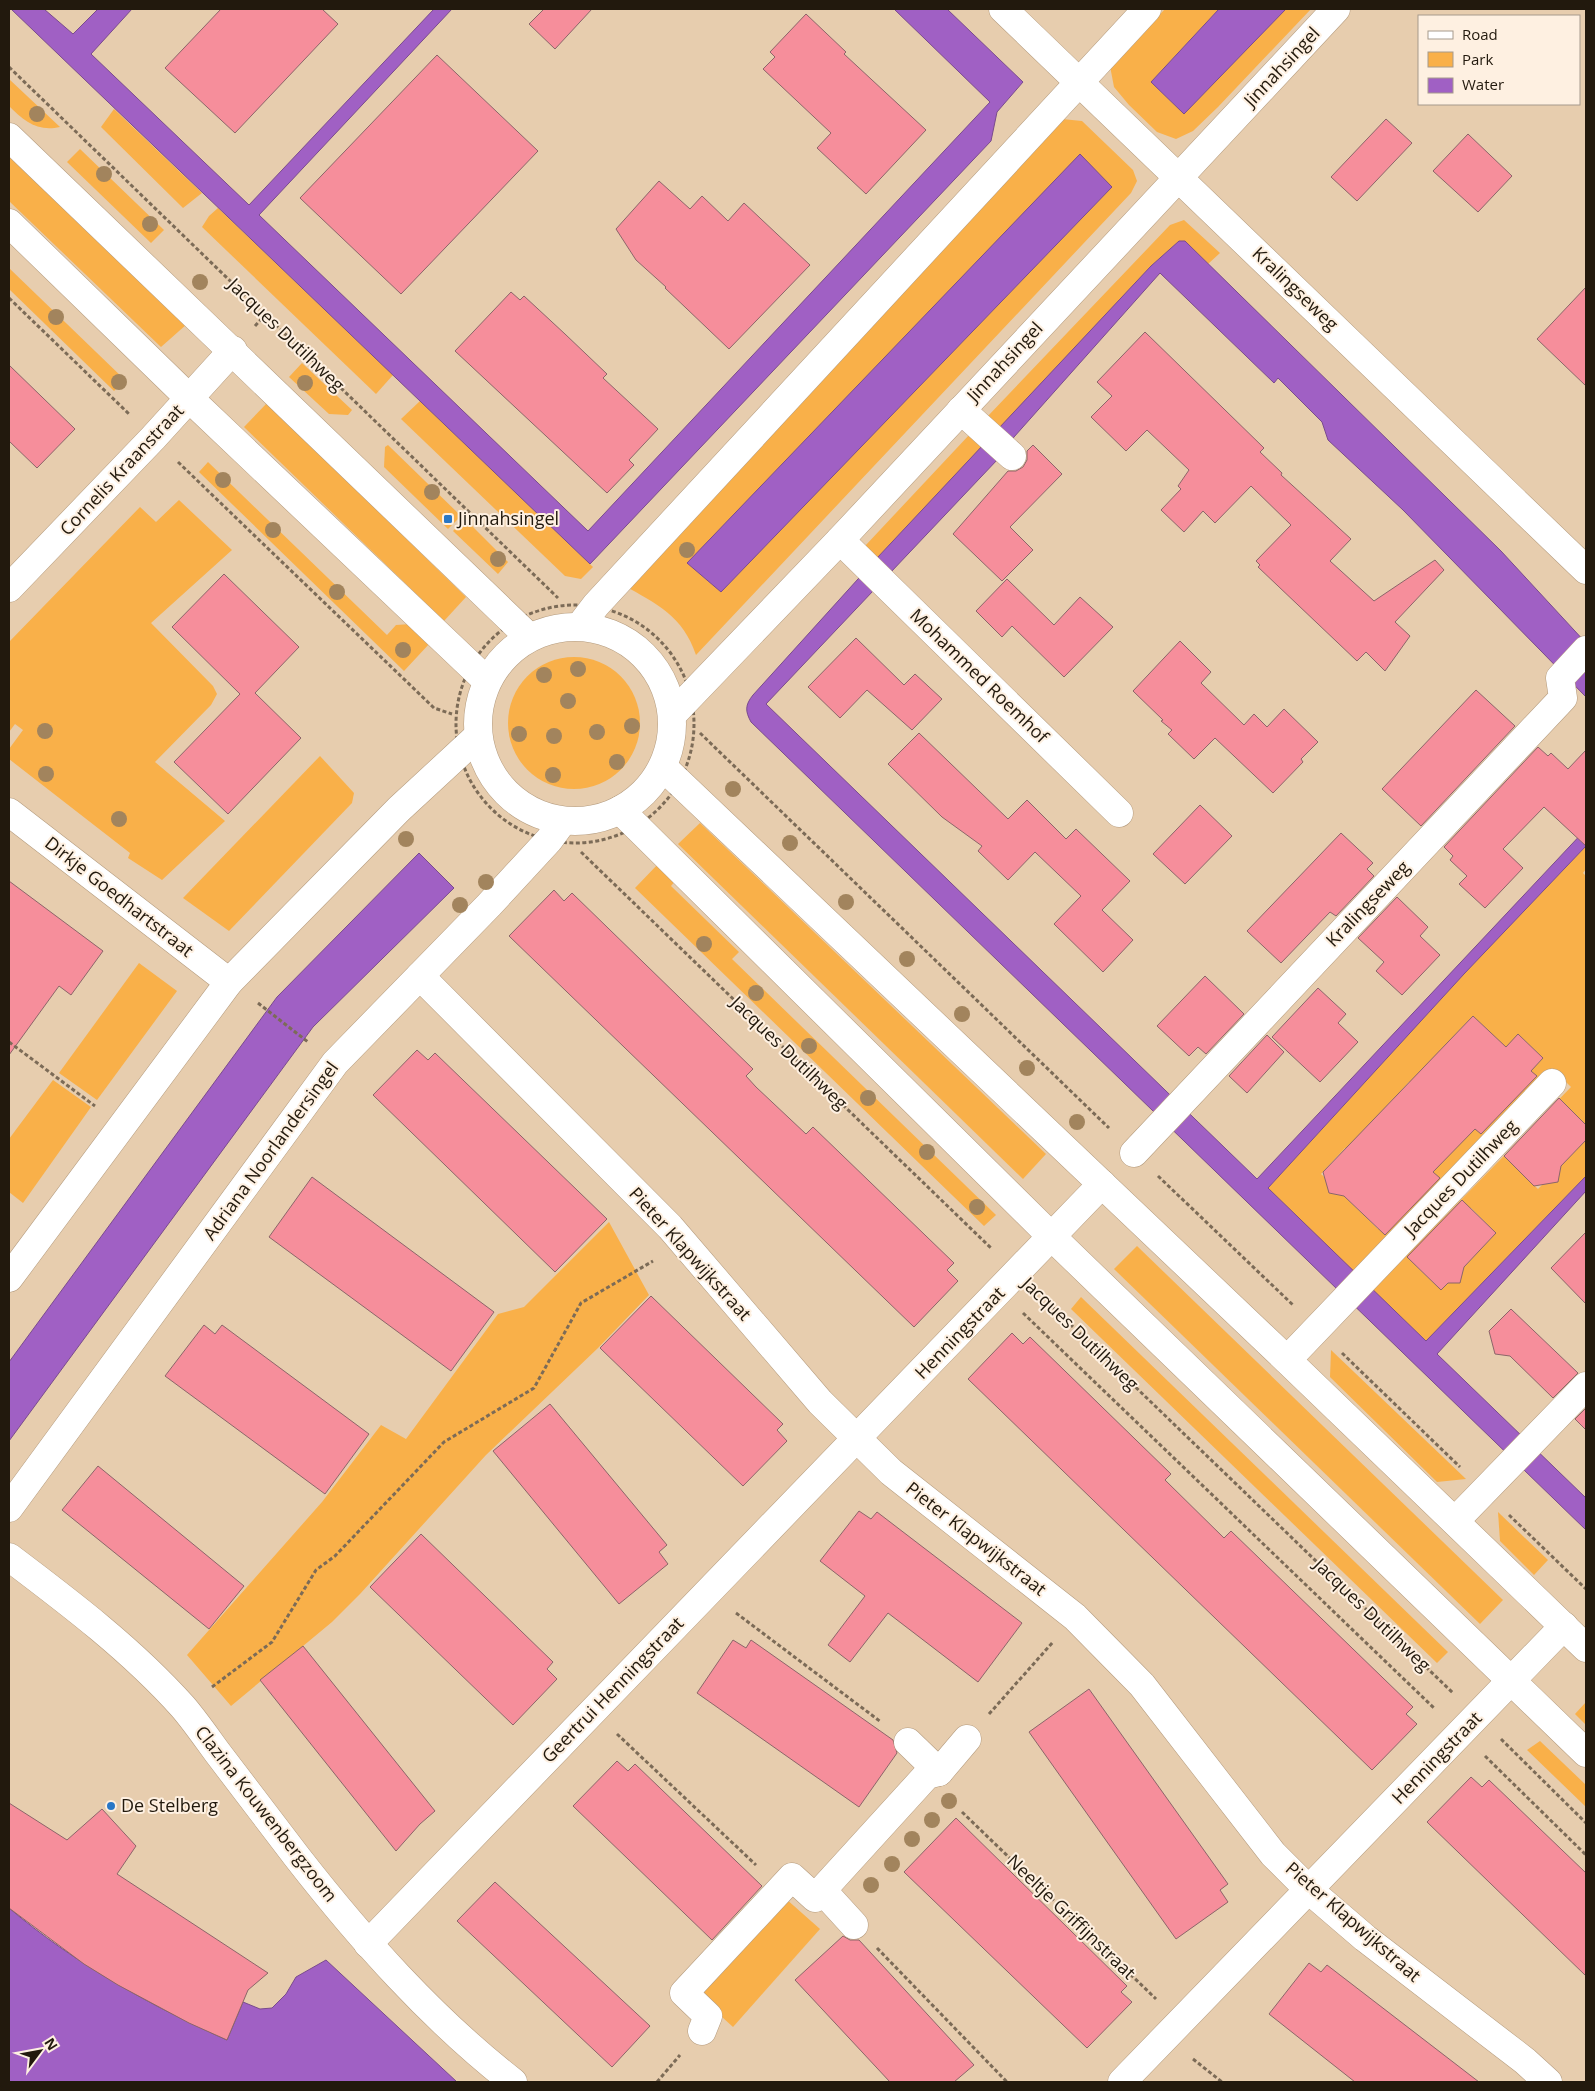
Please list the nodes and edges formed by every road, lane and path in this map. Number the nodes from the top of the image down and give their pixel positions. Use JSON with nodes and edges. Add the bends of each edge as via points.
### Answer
{"nodes":[{"id":1,"x":1003,"y":9,"type":"edge"},
{"id":2,"x":1146,"y":9,"type":"edge"},
{"id":3,"x":1336,"y":9,"type":"edge"},
{"id":4,"x":9,"y":67,"type":"edge"},
{"id":5,"x":1078,"y":81,"type":"junction"},
{"id":6,"x":9,"y":137,"type":"edge"},
{"id":7,"x":1178,"y":177,"type":"junction"},
{"id":8,"x":9,"y":223,"type":"edge"},
{"id":9,"x":9,"y":298,"type":"edge"},
{"id":10,"x":233,"y":350,"type":"junction"},
{"id":11,"x":189,"y":398,"type":"junction"},
{"id":12,"x":961,"y":410,"type":"junction"},
{"id":13,"x":153,"y":438,"type":"junction"},
{"id":14,"x":1002,"y":448,"type":"dead end"},
{"id":15,"x":840,"y":540,"type":"junction"},
{"id":16,"x":1586,"y":570,"type":"edge"},
{"id":17,"x":9,"y":588,"type":"edge"},
{"id":18,"x":564,"y":604,"type":"dead end"},
{"id":19,"x":588,"y":616,"type":"junction"},
{"id":20,"x":529,"y":637,"type":"junction"},
{"id":21,"x":1586,"y":650,"type":"edge"},
{"id":22,"x":487,"y":681,"type":"junction"},
{"id":23,"x":681,"y":705,"type":"junction"},
{"id":24,"x":456,"y":716,"type":"dead end"},
{"id":25,"x":468,"y":744,"type":"junction"},
{"id":26,"x":662,"y":767,"type":"junction"},
{"id":27,"x":620,"y":810,"type":"junction"},
{"id":28,"x":9,"y":812,"type":"edge"},
{"id":29,"x":1119,"y":813,"type":"dead end"},
{"id":30,"x":563,"y":835,"type":"junction"},
{"id":31,"x":420,"y":976,"type":"junction"},
{"id":32,"x":229,"y":982,"type":"junction"},
{"id":33,"x":256,"y":1002,"type":"dead end"},
{"id":34,"x":9,"y":1042,"type":"edge"},
{"id":35,"x":311,"y":1044,"type":"dead end"},
{"id":36,"x":1552,"y":1083,"type":"dead end"},
{"id":37,"x":122,"y":1126,"type":"junction"},
{"id":38,"x":1134,"y":1153,"type":"dead end"},
{"id":39,"x":1102,"y":1184,"type":"junction"},
{"id":40,"x":1052,"y":1237,"type":"junction"},
{"id":41,"x":684,"y":1243,"type":"junction"},
{"id":42,"x":9,"y":1278,"type":"edge"},
{"id":43,"x":1009,"y":1282,"type":"junction"},
{"id":44,"x":1287,"y":1360,"type":"junction"},
{"id":45,"x":1586,"y":1386,"type":"edge"},
{"id":46,"x":857,"y":1437,"type":"junction"},
{"id":47,"x":9,"y":1508,"type":"edge"},
{"id":48,"x":1454,"y":1521,"type":"junction"},
{"id":49,"x":9,"y":1557,"type":"edge"},
{"id":50,"x":707,"y":1592,"type":"junction"},
{"id":51,"x":1075,"y":1617,"type":"junction"},
{"id":52,"x":1564,"y":1626,"type":"junction"},
{"id":53,"x":1586,"y":1648,"type":"edge"},
{"id":54,"x":1510,"y":1681,"type":"junction"},
{"id":55,"x":184,"y":1708,"type":"junction"},
{"id":56,"x":593,"y":1711,"type":"junction"},
{"id":57,"x":1469,"y":1725,"type":"junction"},
{"id":58,"x":967,"y":1739,"type":"joint"},
{"id":59,"x":908,"y":1742,"type":"joint"},
{"id":60,"x":1586,"y":1753,"type":"edge"},
{"id":61,"x":939,"y":1772,"type":"junction"},
{"id":62,"x":962,"y":1812,"type":"dead end"},
{"id":63,"x":1586,"y":1822,"type":"edge"},
{"id":64,"x":1586,"y":1856,"type":"edge"},
{"id":65,"x":778,"y":1886,"type":"junction"},
{"id":66,"x":822,"y":1890,"type":"junction"},
{"id":67,"x":1309,"y":1890,"type":"junction"},
{"id":68,"x":854,"y":1925,"type":"joint"},
{"id":69,"x":368,"y":1944,"type":"junction"},
{"id":70,"x":1180,"y":2022,"type":"junction"},
{"id":71,"x":702,"y":2030,"type":"dead end"},
{"id":72,"x":513,"y":2082,"type":"edge"},
{"id":73,"x":1007,"y":2082,"type":"edge"},
{"id":74,"x":1122,"y":2082,"type":"edge"},
{"id":75,"x":1548,"y":2082,"type":"edge"}],
"edges":[{"from":1,"to":5,"type":"street","name":"Kralingseweg"},
{"from":2,"to":5,"type":"street"},
{"from":3,"to":7,"type":"street","name":"Jinnahsingel"},
{"from":4,"to":18,"type":"path","name":"Jacques Dutilhweg"},
{"from":5,"to":7,"type":"street","name":"Kralingseweg"},
{"from":5,"to":19,"type":"street"},
{"from":6,"to":10,"type":"street"},
{"from":7,"to":12,"type":"street","name":"Jinnahsingel"},
{"from":7,"to":16,"type":"street","name":"Kralingseweg"},
{"from":8,"to":11,"type":"street"},
{"from":9,"to":13,"type":"path"},
{"from":10,"to":11,"type":"street","name":"Cornelis Kraanstraat"},
{"from":10,"to":20,"type":"street"},
{"from":11,"to":13,"type":"street","name":"Cornelis Kraanstraat"},
{"from":11,"to":22,"type":"street"},
{"from":12,"to":14,"type":"street"},
{"from":12,"to":15,"type":"street","name":"Jinnahsingel"},
{"from":13,"to":17,"type":"street","name":"Cornelis Kraanstraat"},
{"from":13,"to":24,"type":"path","via":[[434,708]]},
{"from":15,"to":23,"type":"street","name":"Jinnahsingel"},
{"from":15,"to":29,"type":"street","name":"Mohammed Roemhof"},
{"from":19,"to":20,"type":"street"},
{"from":19,"to":23,"type":"street","via":[[642,653]]},
{"from":19,"to":23,"type":"path","via":[[618,611],[656,636],[683,674]]},
{"from":20,"to":22,"type":"street","via":[[504,656]]},
{"from":21,"to":38,"type":"street","name":"Kralingseweg","via":[[1560,678],[1564,698]]},
{"from":22,"to":25,"type":"street"},
{"from":23,"to":26,"type":"street"},
{"from":25,"to":30,"type":"street","via":[[516,801]]},
{"from":25,"to":30,"type":"path","via":[[477,792],[492,809],[528,833]]},
{"from":25,"to":32,"type":"street","via":[[399,809]]},
{"from":26,"to":27,"type":"street","via":[[644,792]]},
{"from":26,"to":39,"type":"street"},
{"from":27,"to":30,"type":"street"},
{"from":27,"to":40,"type":"street"},
{"from":28,"to":32,"type":"street","name":"Dirkje Goedhartstraat"},
{"from":30,"to":31,"type":"street","name":"Adriana Noorlandersingel"},
{"from":30,"to":43,"type":"path","name":"Jacques Dutilhweg"},
{"from":31,"to":41,"type":"street","name":"Pieter Klapwijkstraat"},
{"from":31,"to":47,"type":"street","name":"Adriana Noorlandersingel","via":[[335,1062]]},
{"from":32,"to":37,"type":"street"},
{"from":33,"to":35,"type":"path"},
{"from":34,"to":37,"type":"path"},
{"from":36,"to":44,"type":"street","name":"Jacques Dutilhweg"},
{"from":37,"to":42,"type":"street"},
{"from":39,"to":40,"type":"street","name":"Henningstraat"},
{"from":39,"to":44,"type":"street"},
{"from":40,"to":43,"type":"street","name":"Henningstraat"},
{"from":40,"to":54,"type":"street"},
{"from":41,"to":46,"type":"street","name":"Pieter Klapwijkstraat","via":[[820,1402]]},
{"from":41,"to":55,"type":"path","via":[[581,1302],[534,1388],[444,1442],[335,1556],[316,1570],[272,1642]]},
{"from":43,"to":46,"type":"street","name":"Henningstraat"},
{"from":43,"to":57,"type":"path","name":"Jacques Dutilhweg"},
{"from":43,"to":57,"type":"path","name":"Jacques Dutilhweg"},
{"from":44,"to":48,"type":"street"},
{"from":45,"to":48,"type":"street"},
{"from":46,"to":50,"type":"street","name":"Geertrui Henningstraat"},
{"from":46,"to":51,"type":"street","name":"Pieter Klapwijkstraat","via":[[891,1472]]},
{"from":48,"to":52,"type":"street"},
{"from":49,"to":55,"type":"street","name":"Clazina Kouwenbergzoom","via":[[74,1606],[144,1666]]},
{"from":50,"to":56,"type":"street","name":"Geertrui Henningstraat"},
{"from":50,"to":59,"type":"path"},
{"from":51,"to":58,"type":"path"},
{"from":51,"to":67,"type":"street","name":"Pieter Klapwijkstraat","via":[[1142,1685],[1273,1854]]},
{"from":52,"to":53,"type":"street"},
{"from":52,"to":54,"type":"street","name":"Henningstraat"},
{"from":54,"to":57,"type":"street","name":"Henningstraat"},
{"from":54,"to":60,"type":"street"},
{"from":55,"to":69,"type":"street","name":"Clazina Kouwenbergzoom"},
{"from":56,"to":65,"type":"path"},
{"from":56,"to":69,"type":"street","name":"Geertrui Henningstraat"},
{"from":57,"to":63,"type":"path","name":"Jacques Dutilhweg"},
{"from":57,"to":64,"type":"path","name":"Jacques Dutilhweg"},
{"from":57,"to":67,"type":"street","name":"Henningstraat"},
{"from":58,"to":61,"type":"street"},
{"from":59,"to":61,"type":"street"},
{"from":61,"to":66,"type":"street","via":[[927,1775]]},
{"from":62,"to":70,"type":"path","name":"Neeltje Griffijnstraat"},
{"from":65,"to":66,"type":"street","via":[[792,1877],[815,1898]]},
{"from":65,"to":71,"type":"street","via":[[684,1993],[708,2016]]},
{"from":66,"to":68,"type":"street"},
{"from":67,"to":70,"type":"street"},
{"from":67,"to":75,"type":"street","name":"Pieter Klapwijkstraat"},
{"from":68,"to":73,"type":"path"},
{"from":69,"to":72,"type":"street","name":"Clazina Kouwenbergzoom","via":[[417,1997]]},
{"from":70,"to":74,"type":"street"}]}
